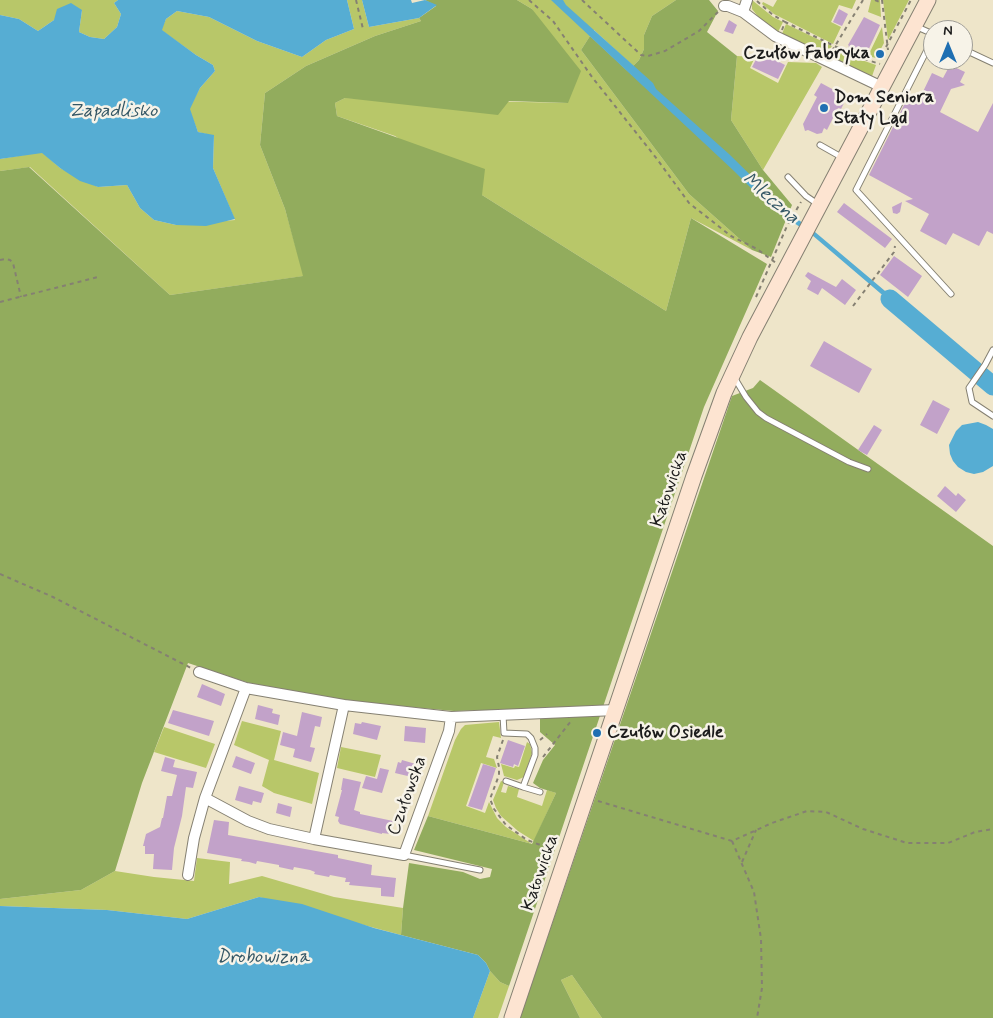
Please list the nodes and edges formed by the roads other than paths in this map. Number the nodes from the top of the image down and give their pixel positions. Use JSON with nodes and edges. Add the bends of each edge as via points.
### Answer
{"nodes":[{"id":1,"x":747,"y":0,"type":"edge"},
{"id":2,"x":928,"y":0,"type":"edge"},
{"id":3,"x":724,"y":6,"type":"road end"},
{"id":4,"x":744,"y":12,"type":"junction"},
{"id":5,"x":914,"y":26,"type":"junction"},
{"id":6,"x":923,"y":31,"type":"edge"},
{"id":7,"x":973,"y":54,"type":"edge"},
{"id":8,"x":923,"y":56,"type":"edge"},
{"id":9,"x":993,"y":63,"type":"edge"},
{"id":10,"x":882,"y":87,"type":"junction"},
{"id":11,"x":820,"y":145,"type":"dead end"},
{"id":12,"x":844,"y":159,"type":"junction"},
{"id":13,"x":788,"y":177,"type":"dead end"},
{"id":14,"x":816,"y":210,"type":"junction"},
{"id":15,"x":951,"y":294,"type":"dead end"},
{"id":16,"x":993,"y":350,"type":"edge"},
{"id":17,"x":732,"y":374,"type":"junction"},
{"id":18,"x":993,"y":416,"type":"edge"},
{"id":19,"x":868,"y":469,"type":"dead end"},
{"id":20,"x":199,"y":672,"type":"road end"},
{"id":21,"x":246,"y":688,"type":"junction"},
{"id":22,"x":344,"y":705,"type":"junction"},
{"id":23,"x":616,"y":710,"type":"junction"},
{"id":24,"x":503,"y":714,"type":"junction"},
{"id":25,"x":451,"y":717,"type":"junction"},
{"id":26,"x":506,"y":782,"type":"dead end"},
{"id":27,"x":523,"y":787,"type":"junction"},
{"id":28,"x":540,"y":792,"type":"dead end"},
{"id":29,"x":205,"y":798,"type":"junction"},
{"id":30,"x":314,"y":839,"type":"junction"},
{"id":31,"x":404,"y":855,"type":"junction"},
{"id":32,"x":480,"y":870,"type":"dead end"},
{"id":33,"x":188,"y":876,"type":"dead end"},
{"id":34,"x":512,"y":1018,"type":"edge"}],
"edges":[{"from":1,"to":4,"type":"street"},
{"from":2,"to":5,"type":"main road","name":"Katowicka"},
{"from":3,"to":4,"type":"street"},
{"from":4,"to":10,"type":"street","via":[[779,38]]},
{"from":5,"to":6,"type":"lane"},
{"from":5,"to":10,"type":"main road","name":"Katowicka"},
{"from":7,"to":9,"type":"lane"},
{"from":8,"to":15,"type":"lane","via":[[856,190]]},
{"from":10,"to":12,"type":"main road","name":"Katowicka"},
{"from":11,"to":12,"type":"lane"},
{"from":12,"to":14,"type":"main road","name":"Katowicka"},
{"from":13,"to":14,"type":"lane"},
{"from":14,"to":17,"type":"main road","name":"Katowicka"},
{"from":16,"to":18,"type":"lane","via":[[969,388],[972,402]]},
{"from":17,"to":19,"type":"lane","via":[[746,397],[766,418]]},
{"from":17,"to":23,"type":"main road","name":"Katowicka"},
{"from":20,"to":21,"type":"street"},
{"from":21,"to":22,"type":"street"},
{"from":21,"to":29,"type":"street"},
{"from":22,"to":25,"type":"street"},
{"from":22,"to":30,"type":"street"},
{"from":23,"to":24,"type":"street"},
{"from":23,"to":34,"type":"main road","name":"Katowicka"},
{"from":24,"to":25,"type":"street"},
{"from":24,"to":27,"type":"lane","via":[[504,733],[527,734],[535,748]]},
{"from":25,"to":31,"type":"street","name":"Czułowska","via":[[449,731]]},
{"from":26,"to":27,"type":"lane"},
{"from":27,"to":28,"type":"lane"},
{"from":29,"to":30,"type":"street","name":"Czułowska","via":[[248,822]]},
{"from":29,"to":33,"type":"street"},
{"from":30,"to":31,"type":"street","name":"Czułowska"},
{"from":31,"to":32,"type":"lane"}]}
